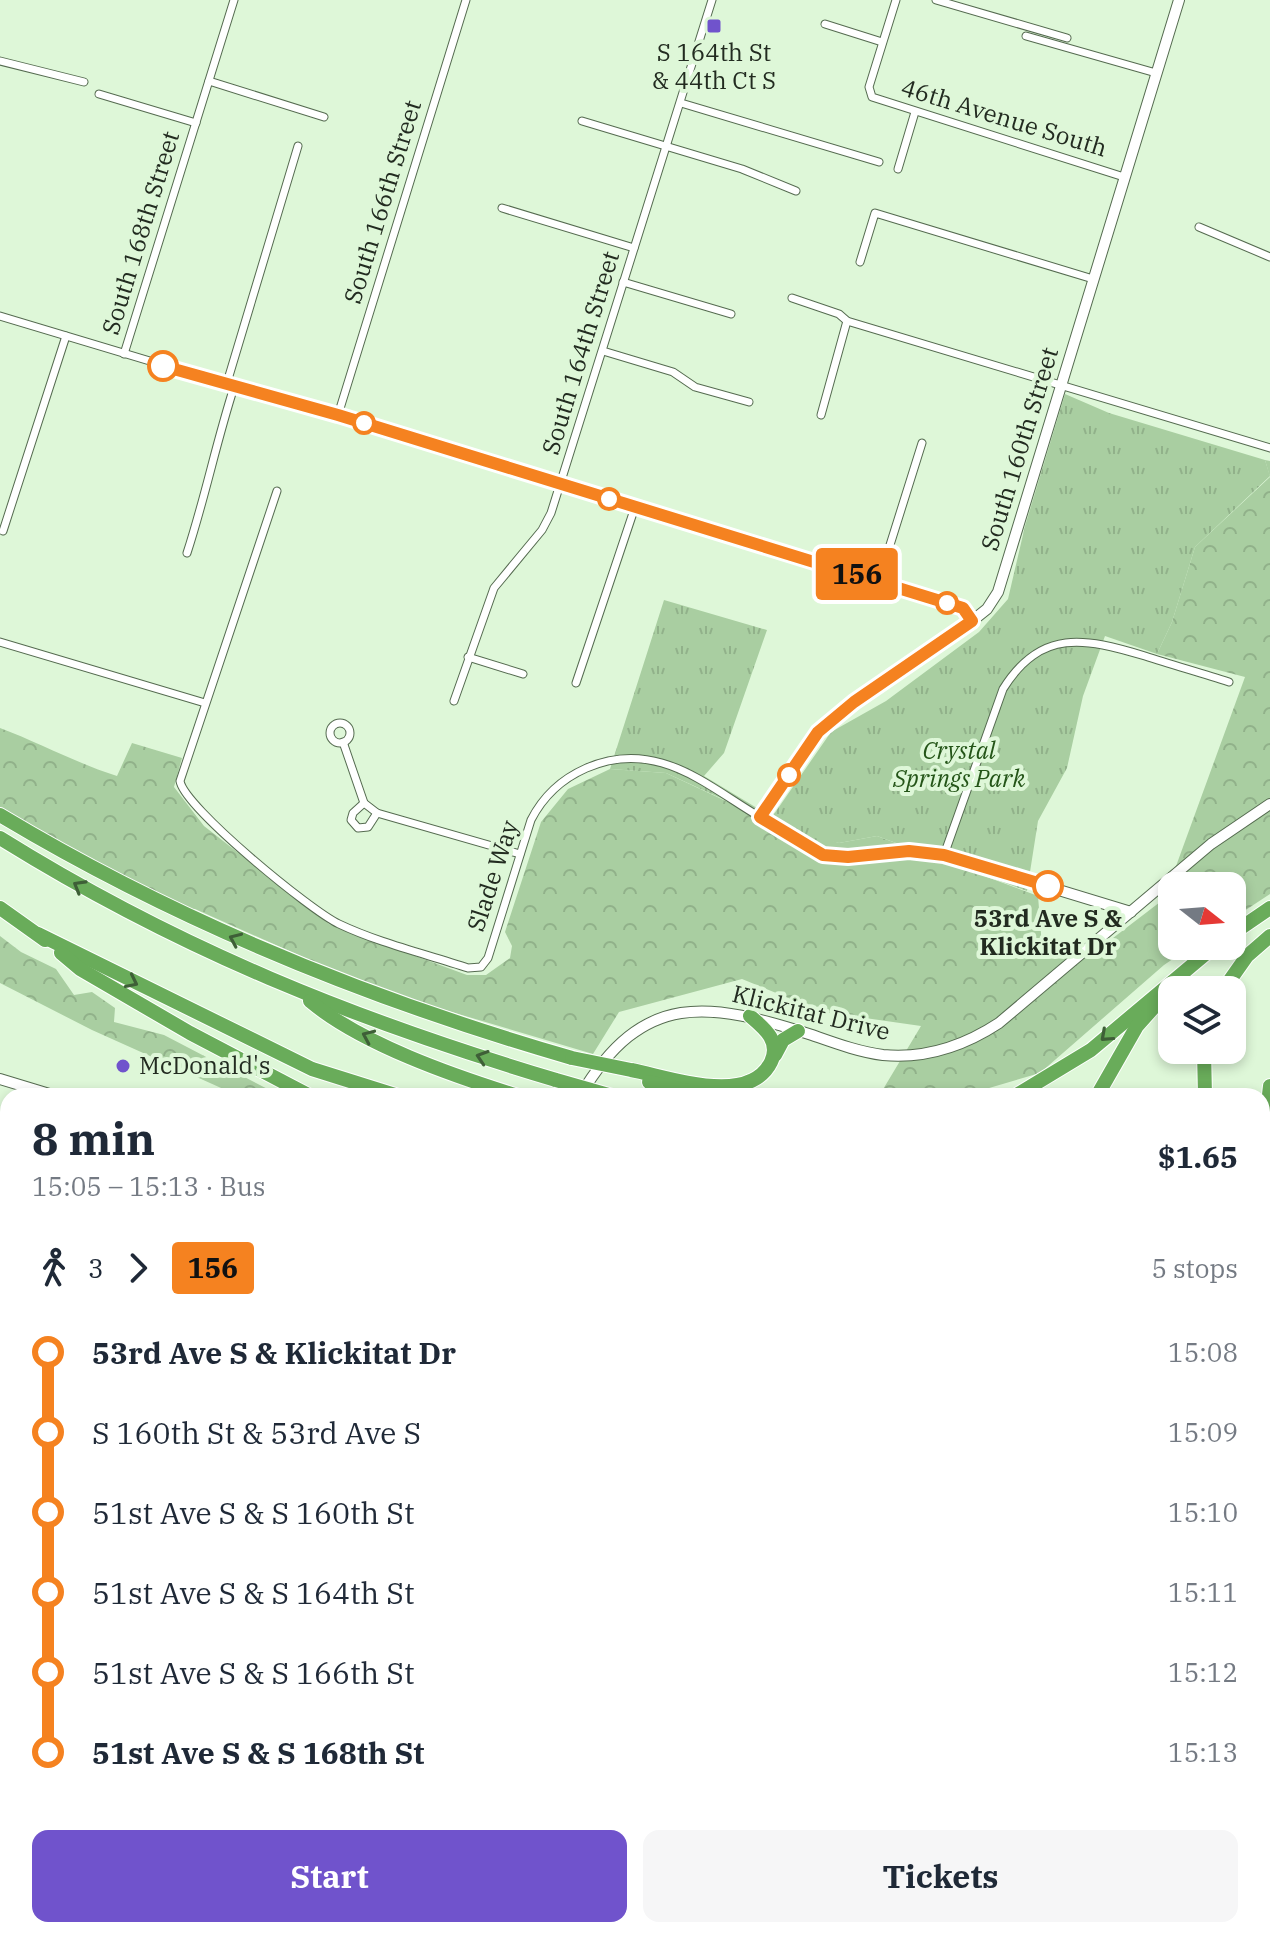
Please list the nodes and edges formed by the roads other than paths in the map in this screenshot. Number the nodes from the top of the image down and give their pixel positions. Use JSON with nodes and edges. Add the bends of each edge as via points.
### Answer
{"nodes":[{"id":1,"x":234,"y":0,"type":"edge"},
{"id":2,"x":466,"y":0,"type":"edge"},
{"id":3,"x":712,"y":0,"type":"edge"},
{"id":4,"x":896,"y":0,"type":"edge"},
{"id":5,"x":936,"y":0,"type":"edge"},
{"id":6,"x":1179,"y":0,"type":"edge"},
{"id":7,"x":825,"y":24,"type":"dead end"},
{"id":8,"x":1026,"y":36,"type":"dead end"},
{"id":9,"x":1067,"y":38,"type":"dead end"},
{"id":10,"x":882,"y":42,"type":"junction"},
{"id":11,"x":0,"y":61,"type":"edge"},
{"id":12,"x":1156,"y":73,"type":"junction"},
{"id":13,"x":209,"y":81,"type":"junction"},
{"id":14,"x":84,"y":82,"type":"dead end"},
{"id":15,"x":99,"y":94,"type":"dead end"},
{"id":16,"x":681,"y":103,"type":"junction"},
{"id":17,"x":915,"y":112,"type":"junction"},
{"id":18,"x":324,"y":117,"type":"dead end"},
{"id":19,"x":582,"y":121,"type":"dead end"},
{"id":20,"x":196,"y":123,"type":"junction"},
{"id":21,"x":298,"y":146,"type":"dead end"},
{"id":22,"x":667,"y":146,"type":"junction"},
{"id":23,"x":879,"y":162,"type":"dead end"},
{"id":24,"x":898,"y":169,"type":"dead end"},
{"id":25,"x":1124,"y":177,"type":"junction"},
{"id":26,"x":796,"y":191,"type":"dead end"},
{"id":27,"x":502,"y":208,"type":"dead end"},
{"id":28,"x":1199,"y":227,"type":"dead end"},
{"id":29,"x":634,"y":248,"type":"junction"},
{"id":30,"x":1270,"y":257,"type":"edge"},
{"id":31,"x":860,"y":262,"type":"dead end"},
{"id":32,"x":1093,"y":279,"type":"junction"},
{"id":33,"x":623,"y":282,"type":"junction"},
{"id":34,"x":792,"y":298,"type":"dead end"},
{"id":35,"x":731,"y":314,"type":"dead end"},
{"id":36,"x":0,"y":316,"type":"edge"},
{"id":37,"x":847,"y":321,"type":"junction"},
{"id":38,"x":66,"y":336,"type":"junction"},
{"id":39,"x":603,"y":351,"type":"junction"},
{"id":40,"x":124,"y":354,"type":"junction"},
{"id":41,"x":230,"y":386,"type":"junction"},
{"id":42,"x":1060,"y":386,"type":"junction"},
{"id":43,"x":749,"y":402,"type":"dead end"},
{"id":44,"x":338,"y":415,"type":"junction"},
{"id":45,"x":821,"y":415,"type":"dead end"},
{"id":46,"x":922,"y":443,"type":"dead end"},
{"id":47,"x":1270,"y":448,"type":"edge"},
{"id":48,"x":562,"y":483,"type":"junction"},
{"id":49,"x":277,"y":491,"type":"dead end"},
{"id":50,"x":635,"y":507,"type":"junction"},
{"id":51,"x":3,"y":531,"type":"dead end"},
{"id":52,"x":187,"y":553,"type":"dead end"},
{"id":53,"x":879,"y":580,"type":"junction"},
{"id":54,"x":972,"y":621,"type":"junction"},
{"id":55,"x":0,"y":642,"type":"edge"},
{"id":56,"x":468,"y":657,"type":"junction"},
{"id":57,"x":523,"y":674,"type":"dead end"},
{"id":58,"x":1229,"y":682,"type":"dead end"},
{"id":59,"x":576,"y":683,"type":"dead end"},
{"id":60,"x":454,"y":701,"type":"dead end"},
{"id":61,"x":205,"y":703,"type":"junction"},
{"id":62,"x":343,"y":742,"type":"dead end"},
{"id":63,"x":364,"y":803,"type":"junction"},
{"id":64,"x":1270,"y":804,"type":"edge"},
{"id":65,"x":377,"y":813,"type":"junction"},
{"id":66,"x":0,"y":815,"type":"edge"},
{"id":67,"x":760,"y":817,"type":"junction"},
{"id":68,"x":0,"y":838,"type":"edge"},
{"id":69,"x":520,"y":854,"type":"junction"},
{"id":70,"x":944,"y":855,"type":"junction"},
{"id":71,"x":0,"y":908,"type":"edge"},
{"id":72,"x":1270,"y":908,"type":"edge"},
{"id":73,"x":1131,"y":912,"type":"junction"},
{"id":74,"x":1246,"y":924,"type":"edge"},
{"id":75,"x":38,"y":934,"type":"junction"},
{"id":76,"x":1270,"y":936,"type":"edge"},
{"id":77,"x":1198,"y":960,"type":"edge"},
{"id":78,"x":1200,"y":960,"type":"edge"},
{"id":79,"x":1233,"y":976,"type":"edge"},
{"id":80,"x":301,"y":993,"type":"junction"},
{"id":81,"x":750,"y":1016,"type":"junction"},
{"id":82,"x":798,"y":1031,"type":"junction"},
{"id":83,"x":771,"y":1061,"type":"junction"},
{"id":84,"x":1204,"y":1064,"type":"edge"},
{"id":85,"x":630,"y":1073,"type":"junction"},
{"id":86,"x":276,"y":1078,"type":"junction"},
{"id":87,"x":0,"y":1079,"type":"edge"},
{"id":88,"x":30,"y":1088,"type":"edge"},
{"id":89,"x":295,"y":1088,"type":"edge"},
{"id":90,"x":302,"y":1088,"type":"edge"},
{"id":91,"x":373,"y":1088,"type":"edge"},
{"id":92,"x":493,"y":1088,"type":"edge"},
{"id":93,"x":584,"y":1088,"type":"edge"},
{"id":94,"x":586,"y":1088,"type":"edge"},
{"id":95,"x":683,"y":1088,"type":"edge"},
{"id":96,"x":1028,"y":1088,"type":"edge"},
{"id":97,"x":1102,"y":1088,"type":"edge"},
{"id":98,"x":1205,"y":1088,"type":"edge"}],
"edges":[{"from":1,"to":13,"type":"street","name":"South 168th Street"},
{"from":2,"to":44,"type":"street","name":"South 166th Street"},
{"from":3,"to":16,"type":"street","name":"South 164th Street"},
{"from":4,"to":10,"type":"street"},
{"from":5,"to":9,"type":"street"},
{"from":6,"to":12,"type":"street","name":"South 160th Street"},
{"from":7,"to":10,"type":"street"},
{"from":8,"to":12,"type":"street"},
{"from":10,"to":17,"type":"street","name":"46th Avenue South","via":[[869,87],[872,97]]},
{"from":11,"to":14,"type":"street"},
{"from":12,"to":25,"type":"street","name":"South 160th Street"},
{"from":13,"to":18,"type":"street"},
{"from":13,"to":20,"type":"street","name":"South 168th Street"},
{"from":15,"to":20,"type":"street","name":"South 168th Street"},
{"from":16,"to":22,"type":"street","name":"South 164th Street"},
{"from":16,"to":23,"type":"street"},
{"from":17,"to":24,"type":"street"},
{"from":17,"to":25,"type":"street","name":"46th Avenue South"},
{"from":19,"to":22,"type":"street"},
{"from":20,"to":40,"type":"street","name":"South 168th Street"},
{"from":21,"to":41,"type":"street"},
{"from":22,"to":26,"type":"street"},
{"from":22,"to":29,"type":"street","name":"South 164th Street"},
{"from":25,"to":32,"type":"street","name":"South 160th Street"},
{"from":27,"to":29,"type":"street"},
{"from":28,"to":30,"type":"street"},
{"from":29,"to":33,"type":"street","name":"South 164th Street"},
{"from":31,"to":32,"type":"street","via":[[875,213]]},
{"from":32,"to":42,"type":"street","name":"South 160th Street"},
{"from":33,"to":35,"type":"street"},
{"from":33,"to":39,"type":"street","name":"South 164th Street"},
{"from":34,"to":37,"type":"street"},
{"from":36,"to":38,"type":"street"},
{"from":37,"to":42,"type":"street"},
{"from":37,"to":45,"type":"street"},
{"from":38,"to":40,"type":"street"},
{"from":38,"to":51,"type":"street","name":"South 168th Street"},
{"from":39,"to":43,"type":"street"},
{"from":39,"to":48,"type":"street","name":"South 164th Street"},
{"from":40,"to":41,"type":"street"},
{"from":41,"to":44,"type":"street"},
{"from":41,"to":52,"type":"street","via":[[209,487]]},
{"from":42,"to":47,"type":"street"},
{"from":42,"to":54,"type":"street","name":"South 160th Street","via":[[1001,584],[987,609]]},
{"from":44,"to":48,"type":"street"},
{"from":46,"to":53,"type":"street"},
{"from":48,"to":50,"type":"street"},
{"from":48,"to":56,"type":"street","name":"South 164th Street","via":[[547,523],[494,588]]},
{"from":49,"to":61,"type":"street"},
{"from":50,"to":53,"type":"street"},
{"from":50,"to":59,"type":"street"},
{"from":53,"to":54,"type":"street","via":[[963,608]]},
{"from":54,"to":67,"type":"street","name":"South 160th Street","via":[[818,732]]},
{"from":55,"to":61,"type":"street"},
{"from":56,"to":57,"type":"street"},
{"from":56,"to":60,"type":"street","name":"South 164th Street"},
{"from":58,"to":70,"type":"street","via":[[1088,641],[1046,648],[1012,674],[996,705]]},
{"from":61,"to":69,"type":"street","name":"Slade Way","via":[[181,787],[212,823],[327,917],[468,968],[481,967]]},
{"from":62,"to":63,"type":"street"},
{"from":63,"to":65,"type":"street"},
{"from":63,"to":65,"type":"street","via":[[353,813],[356,827],[368,827]]},
{"from":64,"to":73,"type":"street","name":"Klickitat Drive","via":[[1232,828]]},
{"from":65,"to":69,"type":"street"},
{"from":85,"to":66,"type":"highway","one_way":true,"bridge":true,"via":[[472,1028],[245,944],[96,871]]},
{"from":67,"to":69,"type":"street","name":"Slade Way","via":[[664,763],[613,761],[574,773],[545,796]]},
{"from":67,"to":70,"type":"street","via":[[823,855]]},
{"from":80,"to":68,"type":"highway","one_way":true,"via":[[134,917]]},
{"from":70,"to":73,"type":"street"},
{"from":71,"to":75,"type":"highway"},
{"from":72,"to":74,"type":"highway"},
{"from":73,"to":82,"type":"street","name":"Klickitat Drive","via":[[999,1023],[953,1047],[918,1055],[882,1055]]},
{"from":75,"to":86,"type":"highway","via":[[80,969]]},
{"from":75,"to":91,"type":"highway","one_way":true,"via":[[312,1069]]},
{"from":76,"to":79,"type":"highway"},
{"from":77,"to":96,"type":"highway","one_way":true,"via":[[1091,1050]]},
{"from":78,"to":97,"type":"highway","via":[[1137,1026]]},
{"from":92,"to":80,"type":"highway","one_way":true,"via":[[334,1021]]},
{"from":93,"to":80,"type":"highway","one_way":true,"bridge":true},
{"from":81,"to":82,"type":"street","name":"Klickitat Drive"},
{"from":81,"to":83,"type":"highway","via":[[772,1038]]},
{"from":81,"to":94,"type":"street","name":"Klickitat Drive","via":[[701,1010],[651,1023],[612,1051]]},
{"from":82,"to":83,"type":"highway","via":[[783,1040]]},
{"from":83,"to":85,"type":"highway","via":[[752,1081],[728,1088]]},
{"from":84,"to":98,"type":"highway"},
{"from":85,"to":95,"type":"highway"},
{"from":86,"to":89,"type":"highway"},
{"from":86,"to":90,"type":"highway"},
{"from":87,"to":88,"type":"street"}]}
